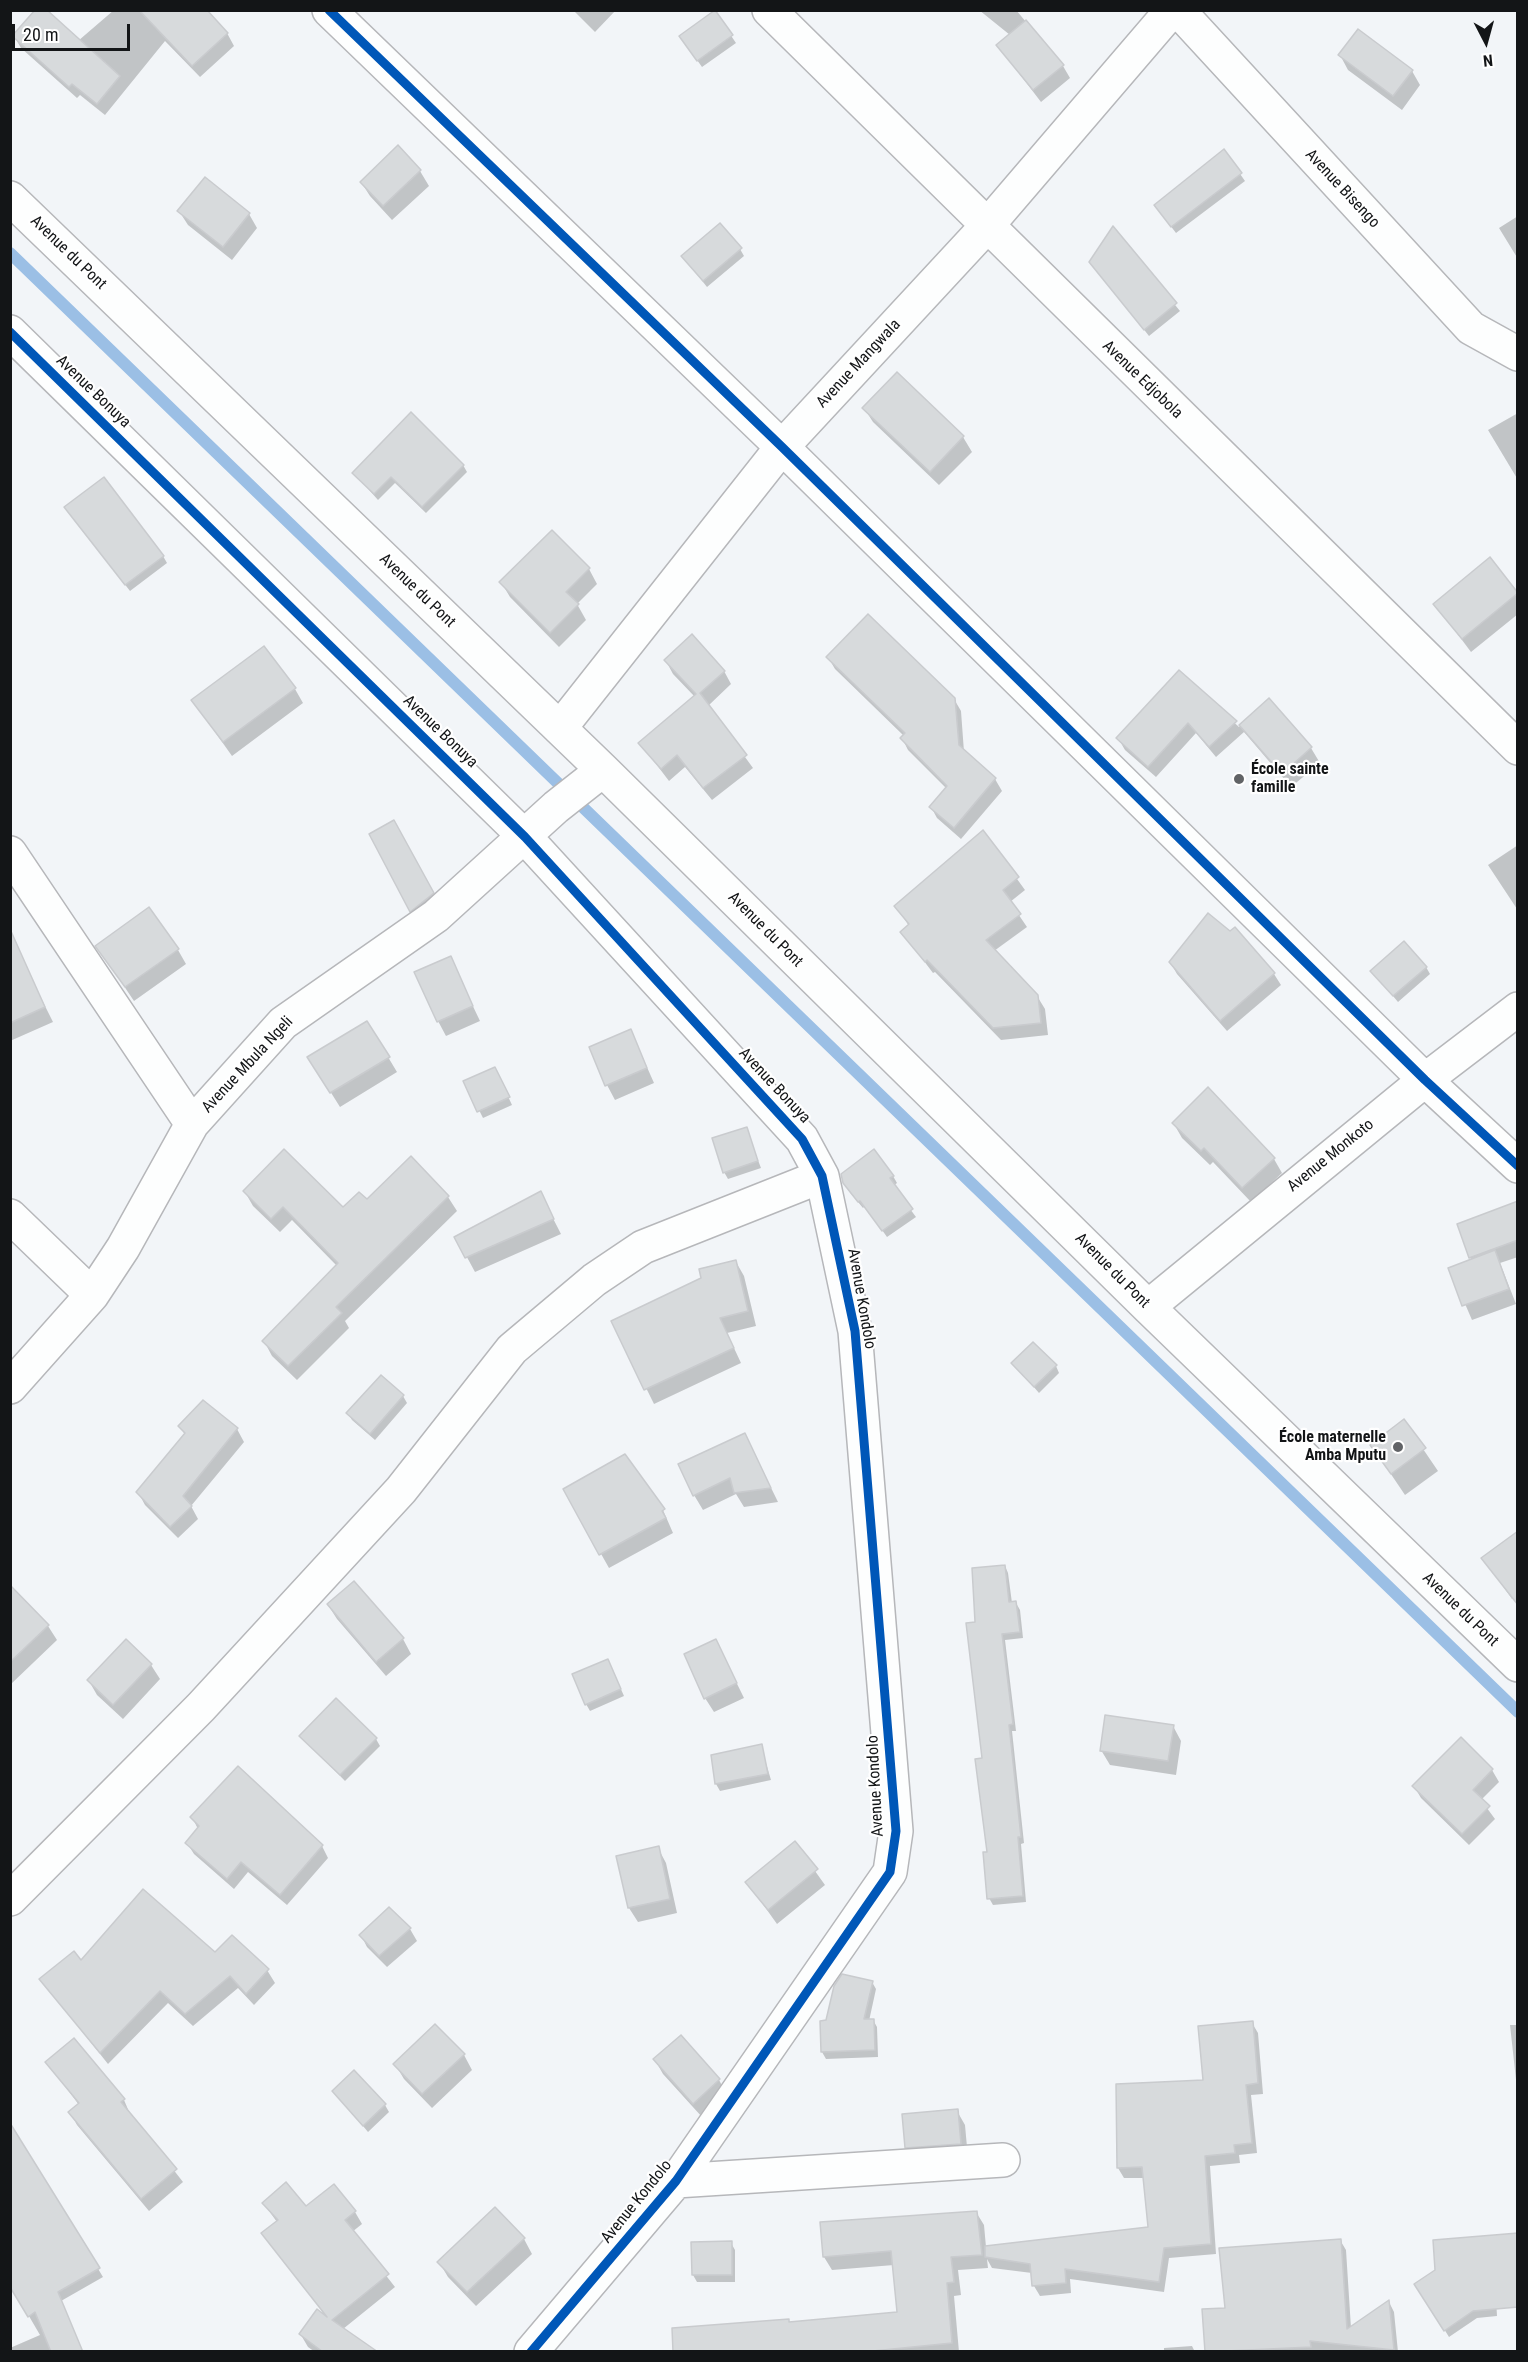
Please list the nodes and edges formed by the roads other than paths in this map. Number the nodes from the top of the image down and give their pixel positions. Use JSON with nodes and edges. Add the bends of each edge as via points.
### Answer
{"nodes":[{"id":1,"x":328,"y":10,"type":"edge"},
{"id":2,"x":769,"y":10,"type":"edge"},
{"id":3,"x":1172,"y":10,"type":"edge"},
{"id":4,"x":1178,"y":10,"type":"edge"},
{"id":5,"x":10,"y":198,"type":"edge"},
{"id":6,"x":986,"y":227,"type":"junction"},
{"id":7,"x":10,"y":332,"type":"edge"},
{"id":8,"x":1518,"y":354,"type":"edge"},
{"id":9,"x":782,"y":447,"type":"junction"},
{"id":10,"x":560,"y":728,"type":"junction"},
{"id":11,"x":1518,"y":748,"type":"edge"},
{"id":12,"x":594,"y":777,"type":"junction"},
{"id":13,"x":525,"y":837,"type":"junction"},
{"id":14,"x":10,"y":853,"type":"edge"},
{"id":15,"x":1518,"y":1009,"type":"edge"},
{"id":16,"x":1425,"y":1080,"type":"junction"},
{"id":17,"x":192,"y":1124,"type":"junction"},
{"id":18,"x":1518,"y":1166,"type":"edge"},
{"id":19,"x":822,"y":1176,"type":"junction"},
{"id":20,"x":10,"y":1216,"type":"edge"},
{"id":21,"x":92,"y":1295,"type":"junction"},
{"id":22,"x":1148,"y":1307,"type":"junction"},
{"id":23,"x":10,"y":1387,"type":"edge"},
{"id":24,"x":1518,"y":1665,"type":"edge"},
{"id":25,"x":10,"y":1899,"type":"edge"},
{"id":26,"x":1003,"y":2160,"type":"dead end"},
{"id":27,"x":676,"y":2181,"type":"junction"},
{"id":28,"x":531,"y":2352,"type":"edge"}],
"edges":[{"from":1,"to":9,"type":"street"},
{"from":2,"to":6,"type":"street","name":"Avenue Edjobola"},
{"from":3,"to":6,"type":"street","name":"Avenue Mangwala"},
{"from":4,"to":8,"type":"street","name":"Avenue Bisengo","via":[[1471,328]]},
{"from":5,"to":10,"type":"street","name":"Avenue du Pont"},
{"from":6,"to":9,"type":"street","name":"Avenue Mangwala"},
{"from":6,"to":11,"type":"street","name":"Avenue Edjobola"},
{"from":7,"to":13,"type":"street","name":"Avenue Bonuya"},
{"from":9,"to":10,"type":"street","name":"Avenue Mangwala"},
{"from":9,"to":16,"type":"street"},
{"from":10,"to":12,"type":"street","name":"Avenue du Pont"},
{"from":12,"to":13,"type":"street","name":"Avenue Mbula Ngeli"},
{"from":12,"to":22,"type":"street","name":"Avenue du Pont"},
{"from":13,"to":17,"type":"street","name":"Avenue Mbula Ngeli","via":[[436,916],[283,1023]]},
{"from":13,"to":19,"type":"street","name":"Avenue Bonuya","via":[[802,1139]]},
{"from":14,"to":17,"type":"street"},
{"from":15,"to":16,"type":"street","name":"Avenue Monkoto"},
{"from":16,"to":18,"type":"street"},
{"from":16,"to":22,"type":"street","name":"Avenue Monkoto"},
{"from":17,"to":21,"type":"street","name":"Avenue Mbula Ngeli","via":[[123,1248]]},
{"from":19,"to":25,"type":"street","via":[[643,1247],[594,1280],[512,1349],[401,1490],[201,1707]]},
{"from":19,"to":27,"type":"street","name":"Avenue Kondolo","via":[[855,1331],[896,1831],[890,1872]]},
{"from":20,"to":21,"type":"street"},
{"from":21,"to":23,"type":"street","name":"Avenue Mbula Ngeli"},
{"from":22,"to":24,"type":"street","name":"Avenue du Pont"},
{"from":26,"to":27,"type":"street"},
{"from":27,"to":28,"type":"street","name":"Avenue Kondolo"}]}
